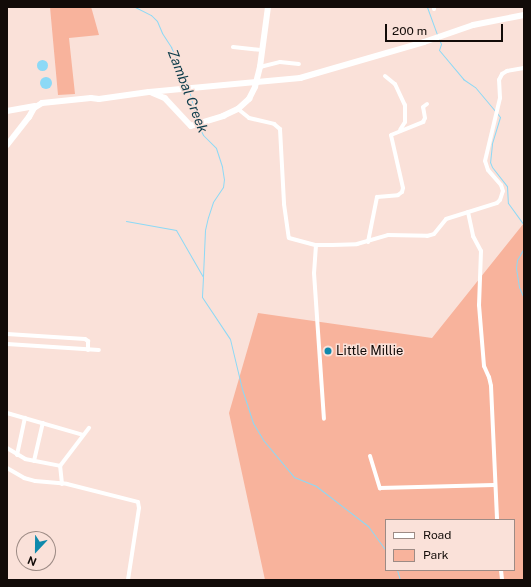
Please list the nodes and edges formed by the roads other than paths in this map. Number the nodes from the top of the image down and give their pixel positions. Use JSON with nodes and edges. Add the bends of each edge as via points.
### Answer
{"nodes":[{"id":1,"x":268,"y":7,"type":"edge"},
{"id":2,"x":524,"y":15,"type":"edge"},
{"id":3,"x":233,"y":47,"type":"dead end"},
{"id":4,"x":263,"y":50,"type":"junction"},
{"id":5,"x":299,"y":64,"type":"dead end"},
{"id":6,"x":260,"y":67,"type":"junction"},
{"id":7,"x":524,"y":68,"type":"edge"},
{"id":8,"x":385,"y":76,"type":"dead end"},
{"id":9,"x":256,"y":82,"type":"junction"},
{"id":10,"x":149,"y":92,"type":"junction"},
{"id":11,"x":427,"y":104,"type":"dead end"},
{"id":12,"x":35,"y":106,"type":"junction"},
{"id":13,"x":238,"y":109,"type":"junction"},
{"id":14,"x":7,"y":111,"type":"edge"},
{"id":15,"x":400,"y":130,"type":"junction"},
{"id":16,"x":7,"y":145,"type":"edge"},
{"id":17,"x":468,"y":212,"type":"junction"},
{"id":18,"x":368,"y":242,"type":"junction"},
{"id":19,"x":316,"y":245,"type":"junction"},
{"id":20,"x":7,"y":334,"type":"edge"},
{"id":21,"x":37,"y":336,"type":"junction"},
{"id":22,"x":7,"y":344,"type":"edge"},
{"id":23,"x":36,"y":346,"type":"junction"},
{"id":24,"x":88,"y":350,"type":"junction"},
{"id":25,"x":99,"y":350,"type":"dead end"},
{"id":26,"x":7,"y":414,"type":"edge"},
{"id":27,"x":25,"y":418,"type":"junction"},
{"id":28,"x":324,"y":419,"type":"dead end"},
{"id":29,"x":43,"y":423,"type":"junction"},
{"id":30,"x":89,"y":428,"type":"dead end"},
{"id":31,"x":83,"y":435,"type":"junction"},
{"id":32,"x":7,"y":448,"type":"edge"},
{"id":33,"x":17,"y":454,"type":"junction"},
{"id":34,"x":370,"y":456,"type":"dead end"},
{"id":35,"x":34,"y":461,"type":"junction"},
{"id":36,"x":60,"y":466,"type":"junction"},
{"id":37,"x":7,"y":468,"type":"edge"},
{"id":38,"x":62,"y":484,"type":"junction"},
{"id":39,"x":494,"y":485,"type":"junction"},
{"id":40,"x":497,"y":519,"type":"edge"},
{"id":41,"x":128,"y":580,"type":"edge"}],
"edges":[{"from":1,"to":4,"type":"street"},
{"from":2,"to":9,"type":"main road","via":[[487,21],[304,77]]},
{"from":3,"to":4,"type":"street"},
{"from":4,"to":6,"type":"street"},
{"from":5,"to":6,"type":"street","via":[[280,62]]},
{"from":6,"to":9,"type":"street"},
{"from":7,"to":17,"type":"street","via":[[508,71],[502,74],[499,80],[501,93],[485,164],[501,185],[502,197],[497,203]]},
{"from":8,"to":15,"type":"street","via":[[395,84],[404,101],[405,122]]},
{"from":9,"to":10,"type":"main road"},
{"from":9,"to":13,"type":"street","via":[[250,97]]},
{"from":10,"to":12,"type":"main road","via":[[99,99],[45,102]]},
{"from":10,"to":13,"type":"street","via":[[162,96],[189,125],[227,115]]},
{"from":11,"to":15,"type":"street","via":[[423,107],[424,120],[420,124]]},
{"from":12,"to":14,"type":"street"},
{"from":12,"to":16,"type":"main road","via":[[29,118]]},
{"from":13,"to":19,"type":"street","via":[[249,118],[279,127],[289,238]]},
{"from":15,"to":18,"type":"street","via":[[390,136],[398,163],[402,192],[398,195],[377,197]]},
{"from":17,"to":18,"type":"street","via":[[444,220],[430,236],[388,235]]},
{"from":17,"to":39,"type":"street","via":[[473,236],[481,251],[479,305],[484,366],[491,386]]},
{"from":18,"to":19,"type":"street"},
{"from":19,"to":28,"type":"street","via":[[314,273]]},
{"from":20,"to":21,"type":"street"},
{"from":21,"to":23,"type":"street"},
{"from":21,"to":24,"type":"street","via":[[87,339]]},
{"from":22,"to":23,"type":"street"},
{"from":23,"to":24,"type":"street"},
{"from":24,"to":25,"type":"street"},
{"from":26,"to":27,"type":"street"},
{"from":27,"to":29,"type":"street"},
{"from":27,"to":33,"type":"street"},
{"from":29,"to":31,"type":"street"},
{"from":29,"to":35,"type":"street"},
{"from":30,"to":31,"type":"street"},
{"from":31,"to":36,"type":"street"},
{"from":32,"to":33,"type":"street"},
{"from":33,"to":35,"type":"street"},
{"from":34,"to":39,"type":"street","via":[[380,488]]},
{"from":35,"to":36,"type":"street"},
{"from":36,"to":38,"type":"street"},
{"from":37,"to":38,"type":"street","via":[[24,478]]},
{"from":38,"to":41,"type":"street","via":[[138,502]]},
{"from":39,"to":40,"type":"street"}]}
